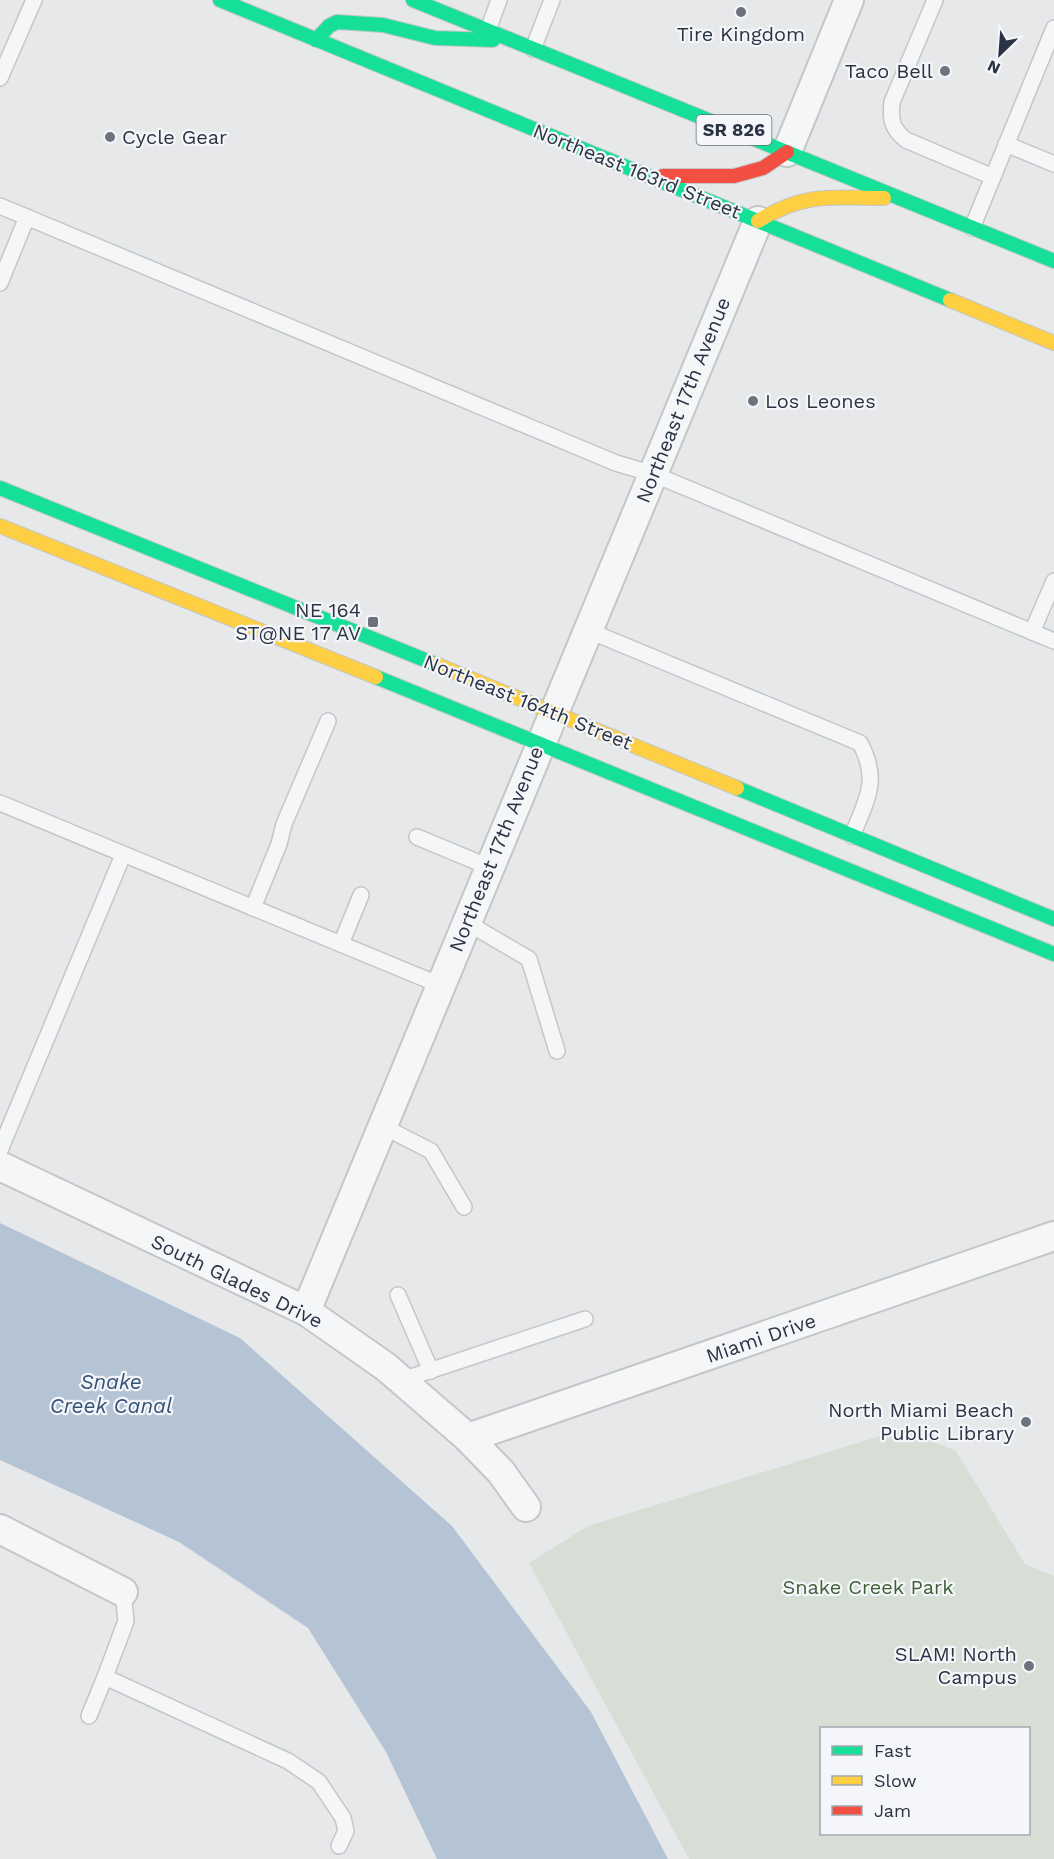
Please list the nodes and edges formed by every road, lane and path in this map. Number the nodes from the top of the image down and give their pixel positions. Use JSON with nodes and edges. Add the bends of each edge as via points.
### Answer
{"nodes":[{"id":1,"x":34,"y":0,"type":"edge"},
{"id":2,"x":220,"y":0,"type":"edge"},
{"id":3,"x":413,"y":0,"type":"edge"},
{"id":4,"x":499,"y":0,"type":"edge"},
{"id":5,"x":552,"y":0,"type":"edge"},
{"id":6,"x":849,"y":0,"type":"edge"},
{"id":7,"x":934,"y":0,"type":"edge"},
{"id":8,"x":1054,"y":28,"type":"edge"},
{"id":9,"x":488,"y":30,"type":"junction"},
{"id":10,"x":316,"y":40,"type":"junction"},
{"id":11,"x":512,"y":40,"type":"junction"},
{"id":12,"x":533,"y":49,"type":"junction"},
{"id":13,"x":0,"y":78,"type":"edge"},
{"id":14,"x":1006,"y":144,"type":"junction"},
{"id":15,"x":787,"y":152,"type":"junction"},
{"id":16,"x":1054,"y":164,"type":"edge"},
{"id":17,"x":646,"y":175,"type":"junction"},
{"id":18,"x":993,"y":177,"type":"junction"},
{"id":19,"x":901,"y":199,"type":"junction"},
{"id":20,"x":0,"y":206,"type":"edge"},
{"id":21,"x":27,"y":217,"type":"junction"},
{"id":22,"x":758,"y":221,"type":"junction"},
{"id":23,"x":972,"y":228,"type":"junction"},
{"id":24,"x":1054,"y":261,"type":"edge"},
{"id":25,"x":0,"y":284,"type":"edge"},
{"id":26,"x":1054,"y":343,"type":"edge"},
{"id":27,"x":654,"y":474,"type":"junction"},
{"id":28,"x":0,"y":488,"type":"edge"},
{"id":29,"x":0,"y":525,"type":"edge"},
{"id":30,"x":1054,"y":581,"type":"edge"},
{"id":31,"x":587,"y":630,"type":"junction"},
{"id":32,"x":1032,"y":632,"type":"junction"},
{"id":33,"x":1054,"y":641,"type":"edge"},
{"id":34,"x":553,"y":712,"type":"junction"},
{"id":35,"x":328,"y":721,"type":"dead end"},
{"id":36,"x":540,"y":743,"type":"junction"},
{"id":37,"x":0,"y":803,"type":"edge"},
{"id":38,"x":852,"y":836,"type":"junction"},
{"id":39,"x":417,"y":837,"type":"dead end"},
{"id":40,"x":123,"y":855,"type":"junction"},
{"id":41,"x":489,"y":867,"type":"junction"},
{"id":42,"x":361,"y":894,"type":"dead end"},
{"id":43,"x":253,"y":908,"type":"junction"},
{"id":44,"x":1054,"y":919,"type":"edge"},
{"id":45,"x":466,"y":922,"type":"junction"},
{"id":46,"x":341,"y":944,"type":"junction"},
{"id":47,"x":1054,"y":954,"type":"edge"},
{"id":48,"x":440,"y":985,"type":"junction"},
{"id":49,"x":557,"y":1051,"type":"dead end"},
{"id":50,"x":382,"y":1126,"type":"junction"},
{"id":51,"x":0,"y":1150,"type":"edge"},
{"id":52,"x":0,"y":1166,"type":"edge"},
{"id":53,"x":464,"y":1207,"type":"dead end"},
{"id":54,"x":1054,"y":1236,"type":"edge"},
{"id":55,"x":398,"y":1295,"type":"dead end"},
{"id":56,"x":306,"y":1311,"type":"junction"},
{"id":57,"x":585,"y":1319,"type":"dead end"},
{"id":58,"x":431,"y":1371,"type":"junction"},
{"id":59,"x":402,"y":1380,"type":"junction"},
{"id":60,"x":468,"y":1438,"type":"junction"},
{"id":61,"x":526,"y":1507,"type":"dead end"},
{"id":62,"x":0,"y":1529,"type":"edge"},
{"id":63,"x":123,"y":1592,"type":"joint"},
{"id":64,"x":105,"y":1677,"type":"junction"},
{"id":65,"x":89,"y":1716,"type":"dead end"},
{"id":66,"x":339,"y":1846,"type":"dead end"}],
"edges":[{"from":1,"to":13,"type":"lane"},
{"from":2,"to":10,"type":"street","name":"Northeast 163rd Street"},
{"from":3,"to":9,"type":"street","number":"SR 826"},
{"from":4,"to":9,"type":"lane"},
{"from":5,"to":12,"type":"lane"},
{"from":6,"to":15,"type":"street"},
{"from":7,"to":18,"type":"lane","via":[[892,102],[890,117],[894,131],[906,140]]},
{"from":8,"to":14,"type":"lane"},
{"from":9,"to":11,"type":"street","number":"SR 826"},
{"from":10,"to":11,"type":"street","via":[[337,22],[383,25],[435,39]]},
{"from":10,"to":17,"type":"street","name":"Northeast 163rd Street"},
{"from":11,"to":12,"type":"street","number":"SR 826"},
{"from":12,"to":15,"type":"street","number":"SR 826"},
{"from":14,"to":16,"type":"lane"},
{"from":14,"to":18,"type":"lane"},
{"from":15,"to":17,"type":"street","via":[[763,168],[734,176]]},
{"from":15,"to":19,"type":"street","number":"SR 826"},
{"from":17,"to":22,"type":"street","name":"Northeast 163rd Street"},
{"from":18,"to":23,"type":"lane"},
{"from":19,"to":22,"type":"street","via":[[810,198],[781,207]]},
{"from":19,"to":23,"type":"street","number":"SR 826"},
{"from":20,"to":21,"type":"lane"},
{"from":21,"to":25,"type":"lane"},
{"from":21,"to":27,"type":"lane","via":[[616,463]]},
{"from":22,"to":26,"type":"street","name":"Northeast 163rd Street"},
{"from":22,"to":27,"type":"street","name":"Northeast 17th Avenue"},
{"from":23,"to":24,"type":"street","number":"SR 826"},
{"from":27,"to":31,"type":"street","name":"Northeast 17th Avenue"},
{"from":27,"to":32,"type":"lane"},
{"from":28,"to":34,"type":"street","name":"Northeast 164th Street"},
{"from":29,"to":36,"type":"street","name":"Northeast 164th Street"},
{"from":30,"to":32,"type":"lane"},
{"from":31,"to":34,"type":"street","name":"Northeast 17th Avenue"},
{"from":31,"to":38,"type":"lane","via":[[860,743],[870,761],[872,781]]},
{"from":32,"to":33,"type":"lane"},
{"from":34,"to":36,"type":"street","name":"Northeast 17th Avenue"},
{"from":34,"to":38,"type":"street","name":"Northeast 164th Street"},
{"from":35,"to":43,"type":"lane"},
{"from":36,"to":41,"type":"street","name":"Northeast 17th Avenue"},
{"from":36,"to":47,"type":"street","name":"Northeast 164th Street"},
{"from":37,"to":40,"type":"lane"},
{"from":38,"to":44,"type":"street","name":"Northeast 164th Street"},
{"from":39,"to":41,"type":"lane"},
{"from":40,"to":43,"type":"lane"},
{"from":40,"to":51,"type":"lane"},
{"from":41,"to":45,"type":"street","name":"Northeast 17th Avenue"},
{"from":42,"to":46,"type":"lane"},
{"from":43,"to":46,"type":"lane"},
{"from":45,"to":48,"type":"street","name":"Northeast 17th Avenue"},
{"from":45,"to":49,"type":"lane","via":[[529,959]]},
{"from":46,"to":48,"type":"lane"},
{"from":48,"to":50,"type":"street","name":"Northeast 17th Avenue"},
{"from":50,"to":53,"type":"lane","via":[[431,1151]]},
{"from":50,"to":56,"type":"street","name":"Northeast 17th Avenue"},
{"from":52,"to":56,"type":"street","name":"South Glades Drive"},
{"from":54,"to":60,"type":"street","name":"Miami Drive"},
{"from":55,"to":58,"type":"lane"},
{"from":56,"to":59,"type":"street","name":"South Glades Drive"},
{"from":57,"to":58,"type":"lane"},
{"from":58,"to":59,"type":"lane"},
{"from":59,"to":60,"type":"street","name":"South Glades Drive"},
{"from":60,"to":61,"type":"street","name":"South Glades Drive","via":[[501,1472]]},
{"from":62,"to":63,"type":"street"},
{"from":63,"to":64,"type":"lane","via":[[126,1621]]},
{"from":64,"to":65,"type":"lane"},
{"from":64,"to":66,"type":"lane","via":[[288,1761],[319,1782],[343,1818],[346,1831]]}]}
